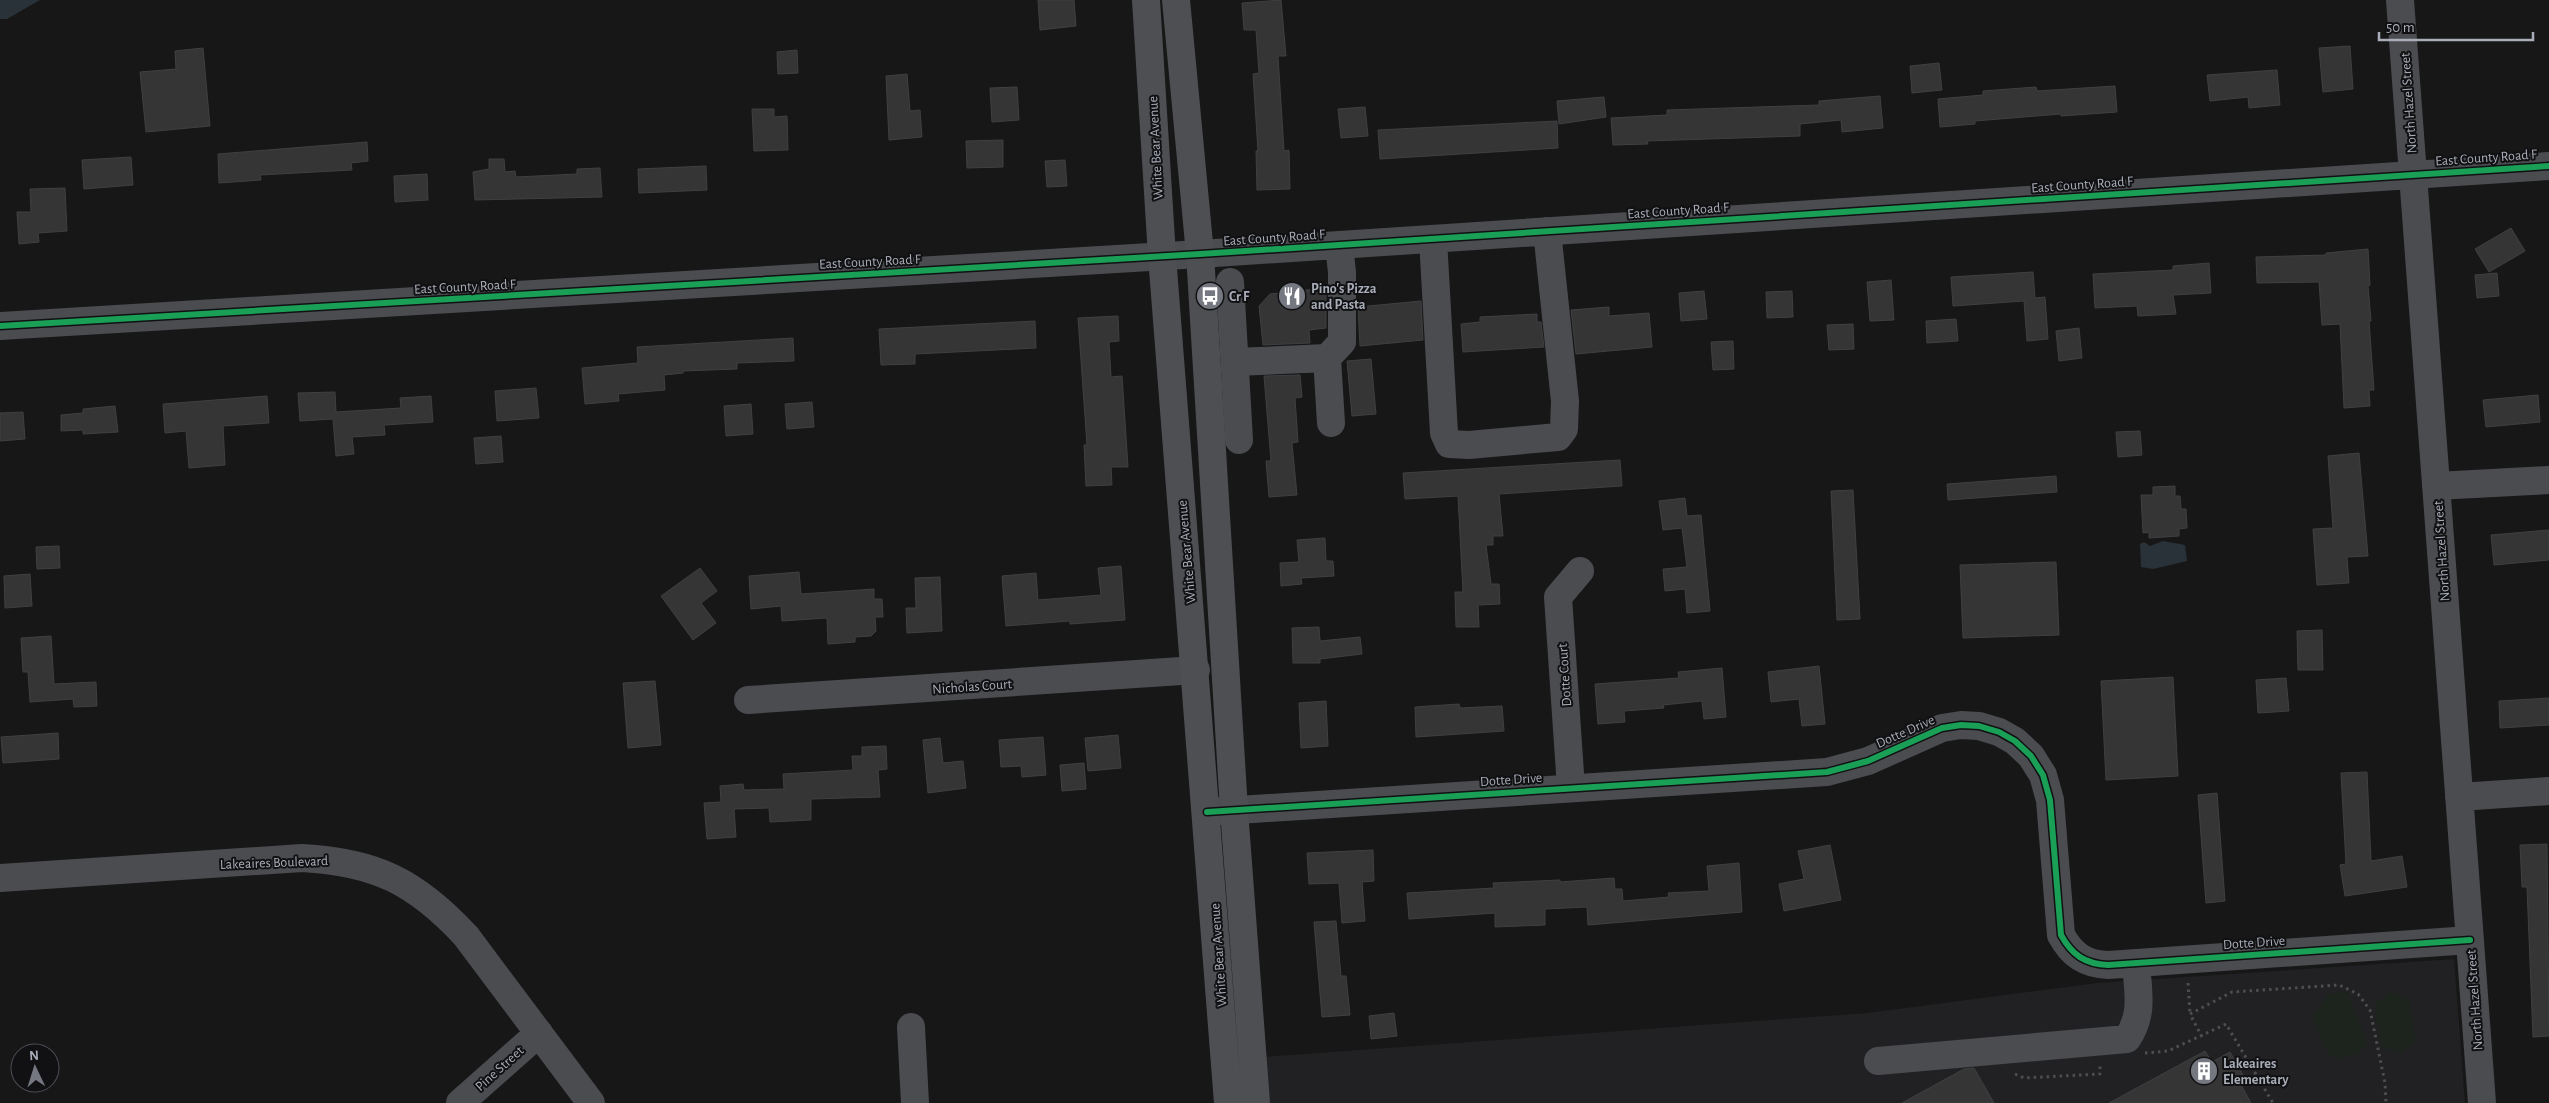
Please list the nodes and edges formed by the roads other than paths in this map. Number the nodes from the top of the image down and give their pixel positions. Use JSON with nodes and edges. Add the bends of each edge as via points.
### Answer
{"nodes":[{"id":1,"x":1146,"y":0,"type":"edge"},
{"id":2,"x":1176,"y":0,"type":"edge"},
{"id":3,"x":2400,"y":0,"type":"edge"},
{"id":4,"x":2549,"y":166,"type":"edge"},
{"id":5,"x":2414,"y":175,"type":"junction"},
{"id":6,"x":1547,"y":231,"type":"junction"},
{"id":7,"x":1433,"y":239,"type":"junction"},
{"id":8,"x":1339,"y":245,"type":"junction"},
{"id":9,"x":1200,"y":254,"type":"junction"},
{"id":10,"x":1162,"y":256,"type":"junction"},
{"id":11,"x":1230,"y":282,"type":"dead end"},
{"id":12,"x":0,"y":326,"type":"edge"},
{"id":13,"x":1327,"y":358,"type":"junction"},
{"id":14,"x":1235,"y":362,"type":"junction"},
{"id":15,"x":1331,"y":423,"type":"dead end"},
{"id":16,"x":1239,"y":440,"type":"dead end"},
{"id":17,"x":2549,"y":480,"type":"edge"},
{"id":18,"x":2436,"y":486,"type":"junction"},
{"id":19,"x":1580,"y":571,"type":"dead end"},
{"id":20,"x":1196,"y":670,"type":"junction"},
{"id":21,"x":748,"y":700,"type":"dead end"},
{"id":22,"x":1571,"y":788,"type":"junction"},
{"id":23,"x":2549,"y":791,"type":"edge"},
{"id":24,"x":2459,"y":797,"type":"junction"},
{"id":25,"x":1234,"y":810,"type":"junction"},
{"id":26,"x":1207,"y":812,"type":"junction"},
{"id":27,"x":0,"y":878,"type":"edge"},
{"id":28,"x":2470,"y":940,"type":"junction"},
{"id":29,"x":2136,"y":963,"type":"junction"},
{"id":30,"x":911,"y":1026,"type":"dead end"},
{"id":31,"x":539,"y":1033,"type":"junction"},
{"id":32,"x":1878,"y":1061,"type":"dead end"},
{"id":33,"x":460,"y":1103,"type":"edge"},
{"id":34,"x":591,"y":1103,"type":"edge"},
{"id":35,"x":915,"y":1103,"type":"edge"},
{"id":36,"x":1228,"y":1103,"type":"edge"},
{"id":37,"x":1256,"y":1103,"type":"edge"},
{"id":38,"x":2482,"y":1103,"type":"edge"}],
"edges":[{"from":1,"to":10,"type":"main road","name":"White Bear Avenue"},
{"from":2,"to":9,"type":"main road","name":"White Bear Avenue"},
{"from":3,"to":5,"type":"street","name":"North Hazel Street"},
{"from":4,"to":5,"type":"street","name":"East County Road F"},
{"from":5,"to":6,"type":"street","name":"East County Road F"},
{"from":5,"to":18,"type":"street","name":"North Hazel Street"},
{"from":6,"to":7,"type":"street","name":"East County Road F"},
{"from":6,"to":7,"type":"street","via":[[1566,401],[1564,429],[1558,437],[1469,445],[1449,444],[1444,433]]},
{"from":7,"to":8,"type":"street","name":"East County Road F"},
{"from":8,"to":9,"type":"street","name":"East County Road F"},
{"from":8,"to":13,"type":"street","via":[[1342,342]]},
{"from":9,"to":10,"type":"street","name":"East County Road F"},
{"from":9,"to":25,"type":"main road","name":"White Bear Avenue"},
{"from":10,"to":12,"type":"street","name":"East County Road F"},
{"from":10,"to":20,"type":"main road","name":"White Bear Avenue"},
{"from":11,"to":14,"type":"street"},
{"from":13,"to":14,"type":"street"},
{"from":13,"to":15,"type":"street"},
{"from":14,"to":16,"type":"street"},
{"from":17,"to":18,"type":"street"},
{"from":18,"to":24,"type":"street","name":"North Hazel Street"},
{"from":19,"to":22,"type":"street","name":"Dotte Court","via":[[1558,597]]},
{"from":20,"to":21,"type":"street","name":"Nicholas Court"},
{"from":20,"to":26,"type":"main road","name":"White Bear Avenue"},
{"from":22,"to":25,"type":"street","name":"Dotte Drive"},
{"from":22,"to":29,"type":"street","name":"Dotte Drive","via":[[1827,772],[1868,761],[1942,728],[1979,726],[1999,732],[2031,756],[2043,775],[2050,800],[2061,935],[2068,948],[2093,964]]},
{"from":23,"to":24,"type":"street"},
{"from":24,"to":28,"type":"street","name":"North Hazel Street"},
{"from":25,"to":26,"type":"street","name":"Dotte Drive"},
{"from":25,"to":37,"type":"main road","name":"White Bear Avenue"},
{"from":26,"to":36,"type":"main road","name":"White Bear Avenue"},
{"from":27,"to":31,"type":"street","name":"Lakeaires Boulevard","via":[[302,858],[337,860],[370,868],[397,879],[446,914]]},
{"from":28,"to":29,"type":"street","name":"Dotte Drive"},
{"from":28,"to":38,"type":"street","name":"North Hazel Street"},
{"from":29,"to":32,"type":"street","via":[[2138,1012],[2136,1025],[2127,1039]]},
{"from":30,"to":35,"type":"street"},
{"from":31,"to":33,"type":"street","name":"Pine Street"},
{"from":31,"to":34,"type":"street","name":"Lakeaires Boulevard"}]}
